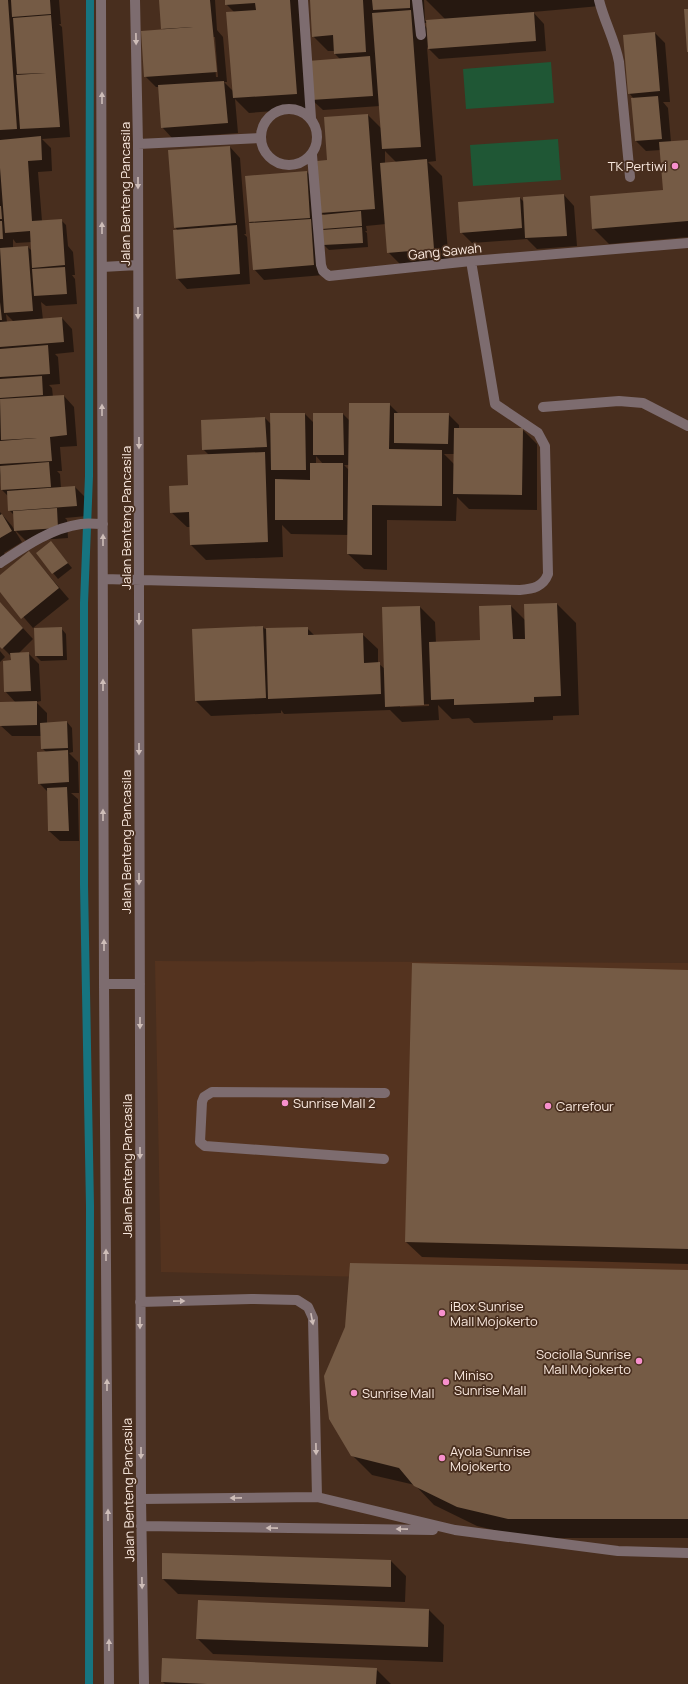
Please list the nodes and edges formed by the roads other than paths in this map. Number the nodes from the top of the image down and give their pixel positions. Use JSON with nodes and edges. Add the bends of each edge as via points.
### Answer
{"nodes":[{"id":1,"x":101,"y":0,"type":"edge"},
{"id":2,"x":136,"y":0,"type":"edge"},
{"id":3,"x":303,"y":0,"type":"edge"},
{"id":4,"x":417,"y":0,"type":"edge"},
{"id":5,"x":600,"y":0,"type":"edge"},
{"id":6,"x":421,"y":35,"type":"dead end"},
{"id":7,"x":311,"y":118,"type":"junction"},
{"id":8,"x":261,"y":138,"type":"junction"},
{"id":9,"x":138,"y":144,"type":"junction"},
{"id":10,"x":312,"y":155,"type":"junction"},
{"id":11,"x":630,"y":177,"type":"dead end"},
{"id":12,"x":688,"y":243,"type":"edge"},
{"id":13,"x":471,"y":261,"type":"junction"},
{"id":14,"x":138,"y":265,"type":"junction"},
{"id":15,"x":102,"y":267,"type":"junction"},
{"id":16,"x":543,"y":408,"type":"dead end"},
{"id":17,"x":688,"y":426,"type":"edge"},
{"id":18,"x":99,"y":524,"type":"junction"},
{"id":19,"x":0,"y":563,"type":"edge"},
{"id":20,"x":103,"y":578,"type":"junction"},
{"id":21,"x":139,"y":580,"type":"junction"},
{"id":22,"x":104,"y":984,"type":"junction"},
{"id":23,"x":140,"y":984,"type":"junction"},
{"id":24,"x":385,"y":1093,"type":"dead end"},
{"id":25,"x":384,"y":1159,"type":"dead end"},
{"id":26,"x":140,"y":1302,"type":"junction"},
{"id":27,"x":317,"y":1497,"type":"junction"},
{"id":28,"x":141,"y":1499,"type":"junction"},
{"id":29,"x":141,"y":1526,"type":"junction"},
{"id":30,"x":455,"y":1530,"type":"junction"},
{"id":31,"x":688,"y":1553,"type":"edge"},
{"id":32,"x":110,"y":1684,"type":"edge"},
{"id":33,"x":144,"y":1684,"type":"edge"}],
"edges":[{"from":15,"to":1,"type":"street","name":"Jalan Benteng Pancasila","one_way":true},
{"from":2,"to":9,"type":"street","name":"Jalan Benteng Pancasila","one_way":true},
{"from":3,"to":7,"type":"street"},
{"from":4,"to":6,"type":"street"},
{"from":5,"to":11,"type":"street","via":[[618,56]]},
{"from":7,"to":8,"type":"street","via":[[293,108],[274,112],[266,119]]},
{"from":7,"to":10,"type":"street","via":[[318,136],[317,146]]},
{"from":8,"to":9,"type":"street"},
{"from":8,"to":10,"type":"street","via":[[268,156],[285,165],[295,165]]},
{"from":9,"to":14,"type":"street","name":"Jalan Benteng Pancasila","one_way":true},
{"from":10,"to":13,"type":"street","name":"Gang Sawah","via":[[321,265],[329,276]]},
{"from":12,"to":13,"type":"street","name":"Gang Sawah"},
{"from":13,"to":21,"type":"street","via":[[495,404],[538,433],[545,446],[548,574],[541,585],[520,590]]},
{"from":14,"to":15,"type":"street"},
{"from":14,"to":21,"type":"street","name":"Jalan Benteng Pancasila","one_way":true},
{"from":18,"to":15,"type":"street","name":"Jalan Benteng Pancasila","one_way":true},
{"from":16,"to":17,"type":"street","via":[[619,401],[643,403]]},
{"from":18,"to":19,"type":"street","via":[[80,524],[52,532],[26,545]]},
{"from":20,"to":18,"type":"street","name":"Jalan Benteng Pancasila","one_way":true},
{"from":20,"to":21,"type":"street"},
{"from":22,"to":20,"type":"street","name":"Jalan Benteng Pancasila","one_way":true},
{"from":21,"to":23,"type":"street","name":"Jalan Benteng Pancasila","one_way":true},
{"from":22,"to":23,"type":"street"},
{"from":32,"to":22,"type":"street","name":"Jalan Benteng Pancasila","one_way":true},
{"from":23,"to":26,"type":"street","name":"Jalan Benteng Pancasila","one_way":true},
{"from":24,"to":25,"type":"street","via":[[212,1092],[204,1096],[202,1102],[200,1142],[205,1146]]},
{"from":26,"to":27,"type":"street","one_way":true,"via":[[298,1300],[308,1307],[313,1318]]},
{"from":26,"to":28,"type":"street","name":"Jalan Benteng Pancasila","one_way":true},
{"from":27,"to":28,"type":"street","one_way":true},
{"from":27,"to":30,"type":"street"},
{"from":28,"to":29,"type":"street","name":"Jalan Benteng Pancasila"},
{"from":30,"to":29,"type":"street","one_way":true},
{"from":29,"to":33,"type":"street","name":"Jalan Benteng Pancasila","one_way":true},
{"from":30,"to":31,"type":"street","via":[[618,1551]]}]}
